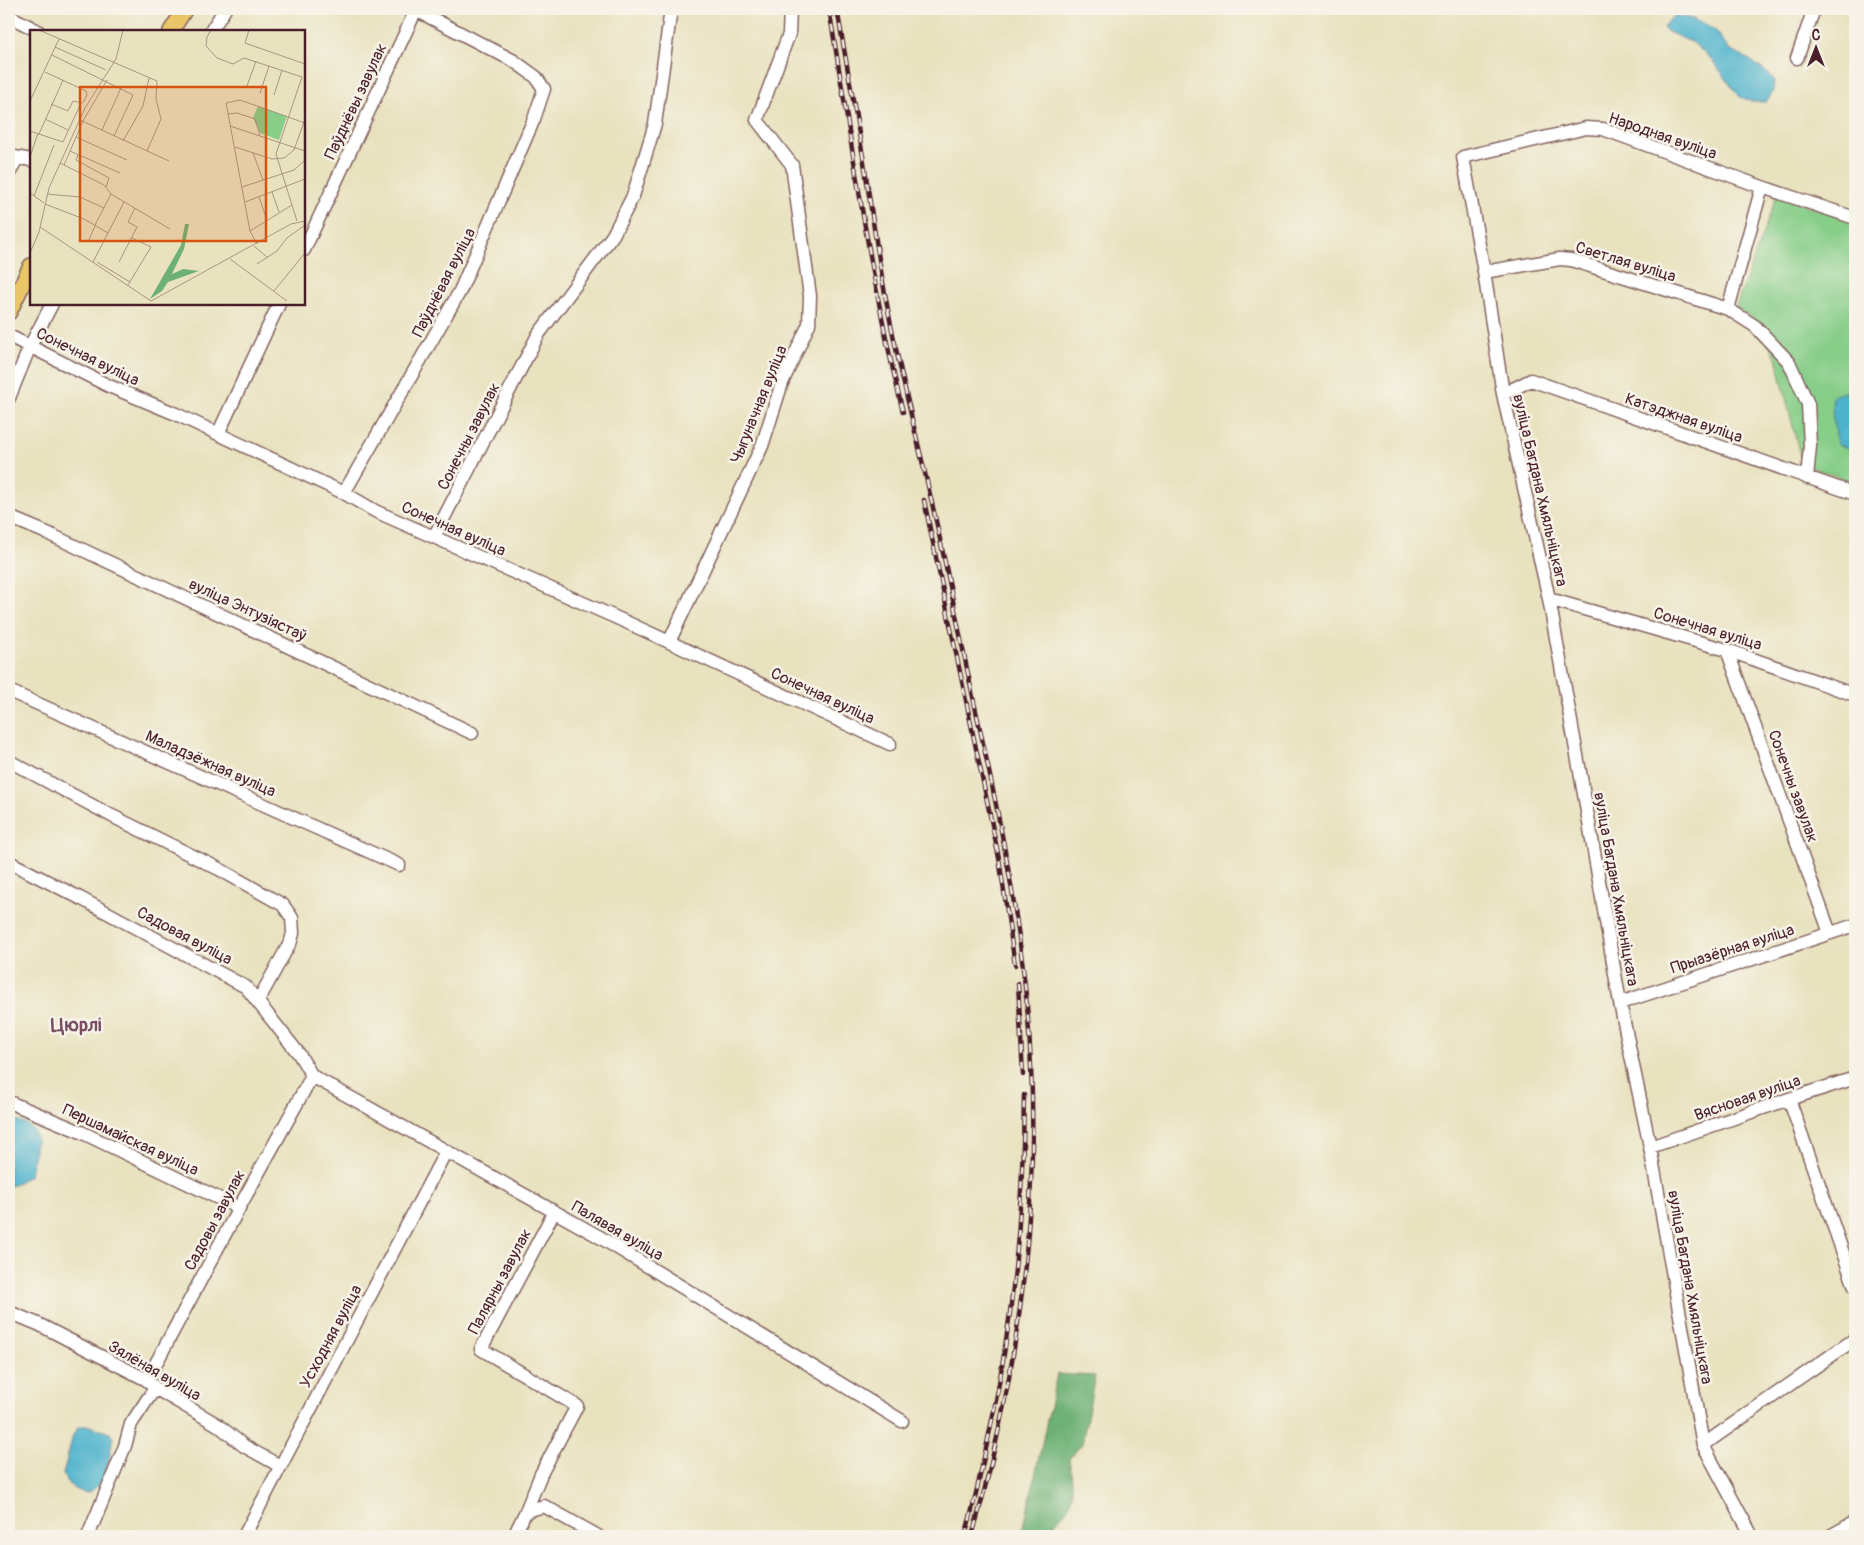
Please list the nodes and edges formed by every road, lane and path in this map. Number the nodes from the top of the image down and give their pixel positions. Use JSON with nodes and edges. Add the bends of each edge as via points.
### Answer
{"nodes":[{"id":1,"x":186,"y":9,"type":"edge"},
{"id":2,"x":225,"y":9,"type":"edge"},
{"id":3,"x":671,"y":9,"type":"edge"},
{"id":4,"x":790,"y":9,"type":"edge"},
{"id":5,"x":1814,"y":9,"type":"edge"},
{"id":6,"x":414,"y":13,"type":"edge"},
{"id":7,"x":9,"y":16,"type":"edge"},
{"id":8,"x":36,"y":30,"type":"edge"},
{"id":9,"x":171,"y":30,"type":"edge"},
{"id":10,"x":212,"y":30,"type":"edge"},
{"id":11,"x":1797,"y":58,"type":"dead end"},
{"id":12,"x":13,"y":156,"type":"edge"},
{"id":13,"x":1463,"y":157,"type":"joint"},
{"id":14,"x":30,"y":160,"type":"edge"},
{"id":15,"x":9,"y":174,"type":"edge"},
{"id":16,"x":1762,"y":187,"type":"junction"},
{"id":17,"x":1855,"y":218,"type":"edge"},
{"id":18,"x":305,"y":248,"type":"edge"},
{"id":19,"x":30,"y":268,"type":"edge"},
{"id":20,"x":1484,"y":272,"type":"junction"},
{"id":21,"x":51,"y":305,"type":"edge"},
{"id":22,"x":279,"y":305,"type":"edge"},
{"id":23,"x":1728,"y":309,"type":"junction"},
{"id":24,"x":9,"y":312,"type":"edge"},
{"id":25,"x":9,"y":336,"type":"edge"},
{"id":26,"x":30,"y":346,"type":"junction"},
{"id":27,"x":1503,"y":394,"type":"junction"},
{"id":28,"x":9,"y":398,"type":"edge"},
{"id":29,"x":218,"y":434,"type":"junction"},
{"id":30,"x":1807,"y":478,"type":"junction"},
{"id":31,"x":344,"y":493,"type":"junction"},
{"id":32,"x":1855,"y":494,"type":"edge"},
{"id":33,"x":9,"y":516,"type":"edge"},
{"id":34,"x":434,"y":538,"type":"junction"},
{"id":35,"x":1549,"y":598,"type":"junction"},
{"id":36,"x":669,"y":642,"type":"junction"},
{"id":37,"x":1727,"y":650,"type":"junction"},
{"id":38,"x":9,"y":691,"type":"edge"},
{"id":39,"x":1855,"y":694,"type":"edge"},
{"id":40,"x":472,"y":733,"type":"dead end"},
{"id":41,"x":890,"y":744,"type":"dead end"},
{"id":42,"x":9,"y":760,"type":"edge"},
{"id":43,"x":9,"y":862,"type":"edge"},
{"id":44,"x":399,"y":864,"type":"dead end"},
{"id":45,"x":1855,"y":925,"type":"edge"},
{"id":46,"x":1830,"y":933,"type":"junction"},
{"id":47,"x":258,"y":1001,"type":"junction"},
{"id":48,"x":1620,"y":1003,"type":"junction"},
{"id":49,"x":312,"y":1076,"type":"junction"},
{"id":50,"x":1855,"y":1078,"type":"edge"},
{"id":51,"x":1789,"y":1099,"type":"junction"},
{"id":52,"x":9,"y":1102,"type":"edge"},
{"id":53,"x":1650,"y":1148,"type":"junction"},
{"id":54,"x":446,"y":1151,"type":"junction"},
{"id":55,"x":239,"y":1208,"type":"junction"},
{"id":56,"x":554,"y":1212,"type":"junction"},
{"id":57,"x":1855,"y":1288,"type":"edge"},
{"id":58,"x":9,"y":1312,"type":"edge"},
{"id":59,"x":1855,"y":1340,"type":"edge"},
{"id":60,"x":151,"y":1384,"type":"junction"},
{"id":61,"x":902,"y":1421,"type":"dead end"},
{"id":62,"x":1703,"y":1445,"type":"junction"},
{"id":63,"x":280,"y":1466,"type":"junction"},
{"id":64,"x":541,"y":1474,"type":"junction"},
{"id":65,"x":544,"y":1506,"type":"junction"},
{"id":66,"x":526,"y":1511,"type":"junction"},
{"id":67,"x":1855,"y":1522,"type":"edge"},
{"id":68,"x":88,"y":1536,"type":"edge"},
{"id":69,"x":244,"y":1536,"type":"edge"},
{"id":70,"x":514,"y":1536,"type":"edge"},
{"id":71,"x":598,"y":1536,"type":"edge"},
{"id":72,"x":1752,"y":1536,"type":"edge"},
{"id":73,"x":1830,"y":1536,"type":"edge"}],
"edges":[{"from":1,"to":9,"type":"main road"},
{"from":2,"to":10,"type":"street"},
{"from":3,"to":34,"type":"street","name":"Сонечны завулак","via":[[655,124],[634,196],[613,235],[538,335]]},
{"from":4,"to":36,"type":"street","name":"Чыгуначная вуліца","via":[[789,34],[757,120],[792,165],[810,296],[809,324],[782,383],[762,446]]},
{"from":5,"to":11,"type":"street"},
{"from":6,"to":18,"type":"street","name":"Паўднёвы завулак"},
{"from":6,"to":31,"type":"street","name":"Паўднёвая вуліца","via":[[514,61],[536,77],[544,89],[460,290]]},
{"from":7,"to":8,"type":"street"},
{"from":12,"to":14,"type":"street"},
{"from":12,"to":15,"type":"street"},
{"from":13,"to":16,"type":"street","name":"Народная вуліца","via":[[1586,128],[1603,129]]},
{"from":13,"to":20,"type":"street","name":"вуліца Багдана Хмяльніцкага"},
{"from":16,"to":17,"type":"street","name":"Народная вуліца"},
{"from":16,"to":23,"type":"street"},
{"from":19,"to":24,"type":"main road"},
{"from":20,"to":23,"type":"street","name":"Светлая вуліца","via":[[1560,258]]},
{"from":20,"to":27,"type":"street","name":"вуліца Багдана Хмяльніцкага"},
{"from":21,"to":26,"type":"street"},
{"from":22,"to":29,"type":"street"},
{"from":23,"to":30,"type":"street","name":"Светлая вуліца","via":[[1755,326],[1788,362],[1808,404],[1810,446]]},
{"from":25,"to":26,"type":"street","name":"Сонечная вуліца"},
{"from":26,"to":28,"type":"street"},
{"from":26,"to":29,"type":"street","name":"Сонечная вуліца","via":[[109,386]]},
{"from":27,"to":30,"type":"street","name":"Катэджная вуліца","via":[[1531,380]]},
{"from":27,"to":35,"type":"street","name":"вуліца Багдана Хмяльніцкага"},
{"from":29,"to":31,"type":"street","name":"Сонечная вуліца"},
{"from":30,"to":32,"type":"street","name":"Катэджная вуліца"},
{"from":31,"to":34,"type":"street","name":"Сонечная вуліца","via":[[375,512]]},
{"from":33,"to":40,"type":"street","name":"вуліца Энтузіястаў"},
{"from":34,"to":36,"type":"street","name":"Сонечная вуліца"},
{"from":35,"to":37,"type":"street","name":"Сонечная вуліца"},
{"from":35,"to":48,"type":"street","name":"вуліца Багдана Хмяльніцкага"},
{"from":36,"to":41,"type":"street","name":"Сонечная вуліца"},
{"from":37,"to":39,"type":"street","name":"Сонечная вуліца"},
{"from":37,"to":46,"type":"street","name":"Сонечны завулак"},
{"from":38,"to":44,"type":"street","name":"Маладзёжная вуліца"},
{"from":42,"to":47,"type":"street","via":[[283,905],[292,918],[291,941]]},
{"from":43,"to":47,"type":"street","name":"Садовая вуліца","via":[[246,987]]},
{"from":45,"to":46,"type":"street","name":"Прыазёрная вуліца"},
{"from":46,"to":48,"type":"street","name":"Прыазёрная вуліца"},
{"from":47,"to":49,"type":"street","name":"Садовая вуліца"},
{"from":48,"to":53,"type":"street","name":"вуліца Багдана Хмяльніцкага"},
{"from":49,"to":54,"type":"street","name":"Палявая вуліца"},
{"from":49,"to":55,"type":"street","name":"Садовы завулак"},
{"from":50,"to":51,"type":"street","name":"Вясновая вуліца"},
{"from":51,"to":53,"type":"street","name":"Вясновая вуліца"},
{"from":51,"to":57,"type":"street"},
{"from":52,"to":55,"type":"street","name":"Першамайская вуліца","via":[[81,1132]]},
{"from":53,"to":62,"type":"street","name":"вуліца Багдана Хмяльніцкага"},
{"from":54,"to":56,"type":"street","name":"Палявая вуліца"},
{"from":54,"to":63,"type":"street","name":"Усходняя вуліца"},
{"from":55,"to":60,"type":"street","name":"Садовы завулак"},
{"from":56,"to":61,"type":"street","name":"Палявая вуліца"},
{"from":56,"to":64,"type":"street","name":"Палярны завулак","via":[[481,1349],[577,1406]]},
{"from":58,"to":60,"type":"street","name":"Зялёная вуліца"},
{"from":59,"to":62,"type":"street"},
{"from":60,"to":63,"type":"street","name":"Зялёная вуліца"},
{"from":60,"to":68,"type":"street","name":"Садовы завулак","via":[[131,1424]]},
{"from":62,"to":72,"type":"street","name":"вуліца Багдана Хмяльніцкага"},
{"from":63,"to":69,"type":"street","name":"Усходняя вуліца"},
{"from":64,"to":65,"type":"street"},
{"from":64,"to":66,"type":"street","name":"Палярны завулак"},
{"from":65,"to":66,"type":"street"},
{"from":65,"to":71,"type":"street"},
{"from":66,"to":70,"type":"street","name":"Палярны завулак"},
{"from":67,"to":73,"type":"street"}]}
